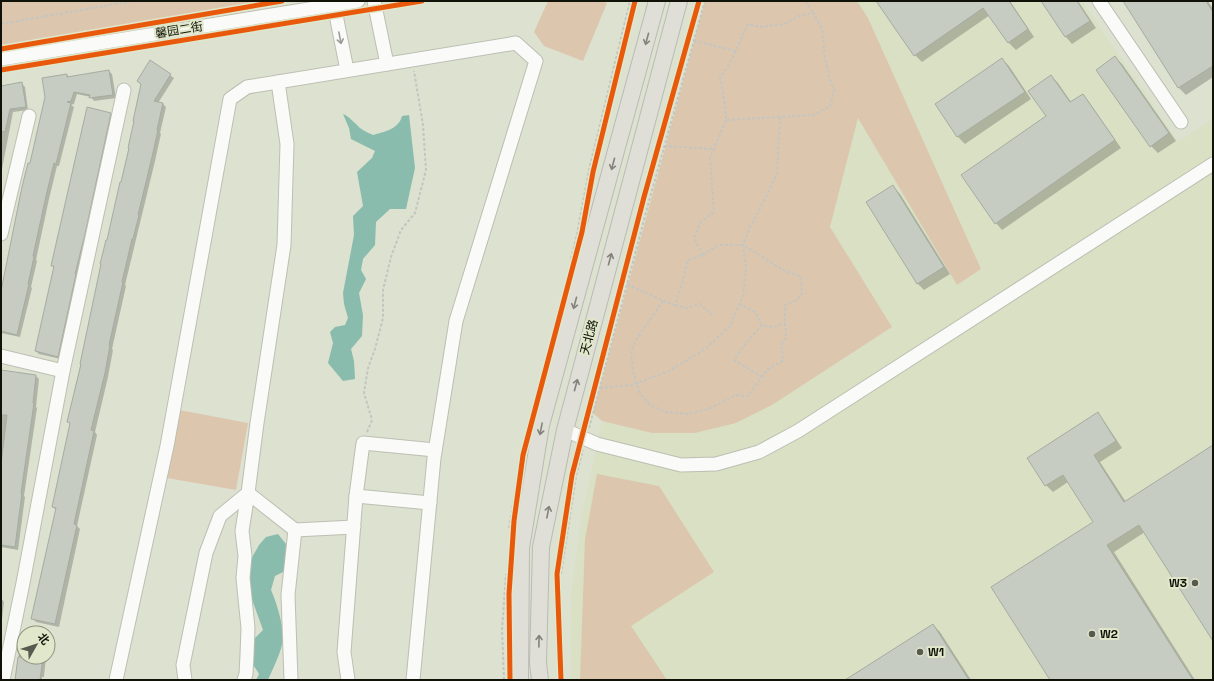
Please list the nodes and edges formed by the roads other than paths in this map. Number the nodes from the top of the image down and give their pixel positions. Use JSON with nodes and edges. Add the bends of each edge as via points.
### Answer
{"nodes":[{"id":1,"x":358,"y":1,"type":"edge"},
{"id":2,"x":374,"y":1,"type":"edge"},
{"id":3,"x":657,"y":1,"type":"edge"},
{"id":4,"x":679,"y":1,"type":"edge"},
{"id":5,"x":1099,"y":1,"type":"edge"},
{"id":6,"x":334,"y":5,"type":"junction"},
{"id":7,"x":1,"y":59,"type":"edge"},
{"id":8,"x":387,"y":64,"type":"junction"},
{"id":9,"x":347,"y":70,"type":"junction"},
{"id":10,"x":278,"y":82,"type":"junction"},
{"id":11,"x":124,"y":90,"type":"dead end"},
{"id":12,"x":29,"y":116,"type":"dead end"},
{"id":13,"x":1181,"y":122,"type":"dead end"},
{"id":14,"x":1213,"y":164,"type":"edge"},
{"id":15,"x":1,"y":234,"type":"edge"},
{"id":16,"x":1,"y":356,"type":"edge"},
{"id":17,"x":63,"y":371,"type":"junction"},
{"id":18,"x":564,"y":430,"type":"junction"},
{"id":19,"x":435,"y":450,"type":"junction"},
{"id":20,"x":248,"y":494,"type":"junction"},
{"id":21,"x":356,"y":496,"type":"junction"},
{"id":22,"x":430,"y":503,"type":"junction"},
{"id":23,"x":354,"y":527,"type":"junction"},
{"id":24,"x":295,"y":530,"type":"junction"},
{"id":25,"x":3,"y":680,"type":"edge"},
{"id":26,"x":116,"y":680,"type":"edge"},
{"id":27,"x":185,"y":680,"type":"edge"},
{"id":28,"x":244,"y":680,"type":"edge"},
{"id":29,"x":291,"y":680,"type":"edge"},
{"id":30,"x":348,"y":680,"type":"edge"},
{"id":31,"x":413,"y":680,"type":"edge"},
{"id":32,"x":520,"y":680,"type":"edge"},
{"id":33,"x":540,"y":680,"type":"edge"}],
"edges":[{"from":1,"to":6,"type":"street","name":"馨园二街"},
{"from":2,"to":8,"type":"street"},
{"from":3,"to":32,"type":"main road","name":"天北路","one_way":true,"via":[[541,425],[521,548]]},
{"from":18,"to":4,"type":"main road","name":"天北路","one_way":true},
{"from":5,"to":13,"type":"street"},
{"from":6,"to":7,"type":"street","name":"馨园二街"},
{"from":6,"to":9,"type":"street","one_way":true},
{"from":8,"to":9,"type":"street"},
{"from":8,"to":19,"type":"street","via":[[516,43],[536,61],[456,321]]},
{"from":9,"to":10,"type":"street"},
{"from":10,"to":20,"type":"street","via":[[287,144],[284,245]]},
{"from":10,"to":26,"type":"street","via":[[247,86],[230,99],[167,446]]},
{"from":11,"to":17,"type":"street"},
{"from":12,"to":15,"type":"street"},
{"from":14,"to":18,"type":"street","via":[[798,431],[759,452],[716,464],[681,465],[597,444]]},
{"from":16,"to":17,"type":"street"},
{"from":17,"to":25,"type":"street"},
{"from":33,"to":18,"type":"main road","name":"天北路","one_way":true,"via":[[538,663],[541,547]]},
{"from":19,"to":21,"type":"street","via":[[363,443]]},
{"from":19,"to":22,"type":"street"},
{"from":20,"to":24,"type":"street"},
{"from":20,"to":27,"type":"street","via":[[220,516],[206,554],[183,665]]},
{"from":20,"to":28,"type":"street","via":[[242,531],[248,628]]},
{"from":21,"to":22,"type":"street"},
{"from":21,"to":23,"type":"street"},
{"from":22,"to":31,"type":"street"},
{"from":23,"to":24,"type":"street"},
{"from":23,"to":30,"type":"street","via":[[344,652]]},
{"from":24,"to":29,"type":"street","via":[[288,595]]}]}
